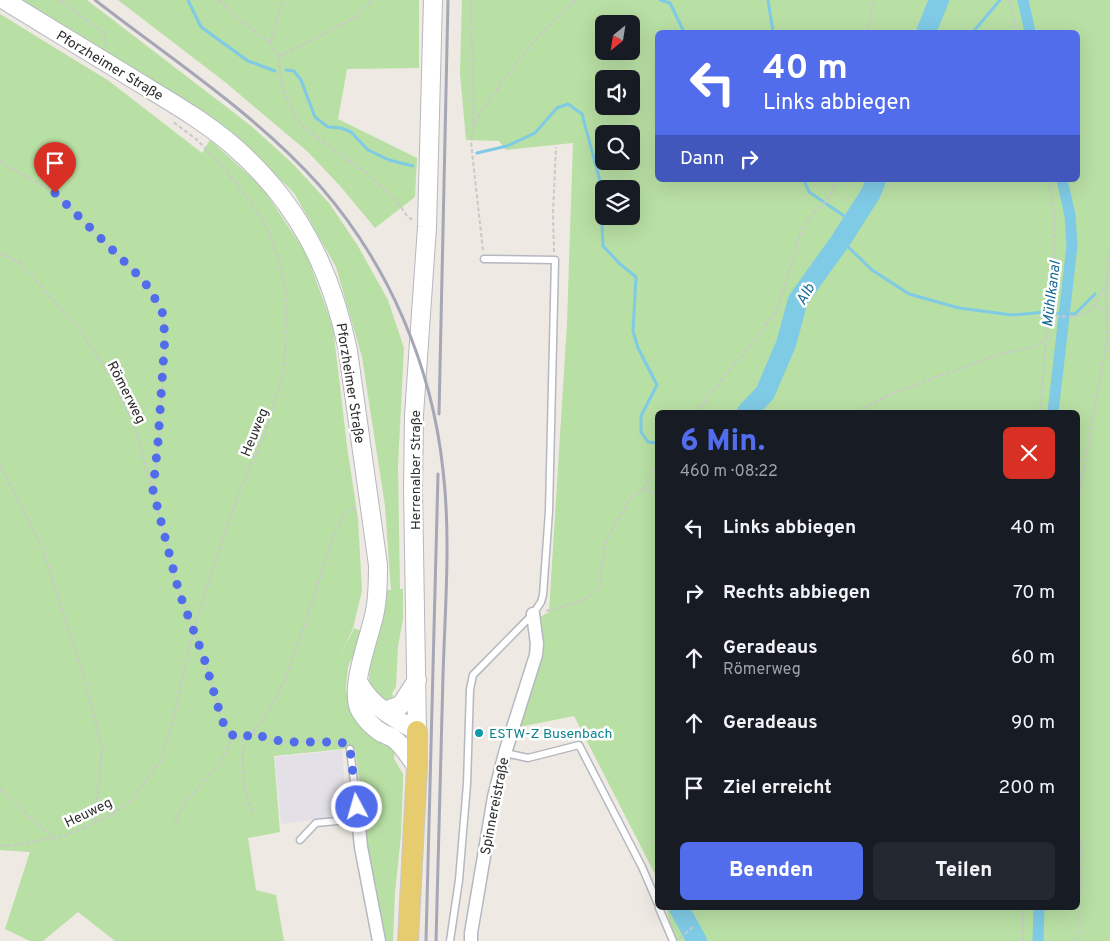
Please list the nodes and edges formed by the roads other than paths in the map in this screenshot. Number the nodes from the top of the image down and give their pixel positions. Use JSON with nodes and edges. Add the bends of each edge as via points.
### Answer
{"nodes":[{"id":1,"x":4,"y":0,"type":"edge"},
{"id":2,"x":433,"y":0,"type":"edge"},
{"id":3,"x":484,"y":259,"type":"road end"},
{"id":4,"x":533,"y":614,"type":"junction"},
{"id":5,"x":417,"y":680,"type":"junction"},
{"id":6,"x":358,"y":683,"type":"junction"},
{"id":7,"x":385,"y":711,"type":"junction"},
{"id":8,"x":417,"y":732,"type":"junction"},
{"id":9,"x":393,"y":738,"type":"junction"},
{"id":10,"x":350,"y":749,"type":"road end"},
{"id":11,"x":505,"y":752,"type":"junction"},
{"id":12,"x":417,"y":768,"type":"junction"},
{"id":13,"x":357,"y":813,"type":"junction"},
{"id":14,"x":300,"y":840,"type":"dead end"},
{"id":15,"x":655,"y":899,"type":"edge"},
{"id":16,"x":660,"y":910,"type":"edge"},
{"id":17,"x":379,"y":941,"type":"edge"},
{"id":18,"x":408,"y":941,"type":"edge"},
{"id":19,"x":450,"y":941,"type":"edge"},
{"id":20,"x":471,"y":941,"type":"edge"},
{"id":21,"x":674,"y":941,"type":"edge"}],
"edges":[{"from":1,"to":6,"type":"main road","name":"Pforzheimer Straße","via":[[171,102],[230,144],[271,184],[305,231],[332,287],[348,350],[378,566],[376,611]]},
{"from":2,"to":5,"type":"main road","name":"Herrenalber Straße","via":[[427,227],[414,414]]},
{"from":3,"to":4,"type":"lane","via":[[555,260],[549,511],[543,595]]},
{"from":4,"to":11,"type":"street","name":"Spinnereistraße","via":[[536,655]]},
{"from":4,"to":19,"type":"lane","via":[[473,675],[461,861]]},
{"from":5,"to":7,"type":"main road","via":[[401,705]]},
{"from":5,"to":8,"type":"main road","name":"Herrenalber Straße"},
{"from":6,"to":7,"type":"main road","via":[[363,692]]},
{"from":6,"to":9,"type":"main road","name":"Pforzheimer Straße","via":[[356,699],[359,710],[370,723]]},
{"from":7,"to":8,"type":"main road"},
{"from":8,"to":9,"type":"main road"},
{"from":8,"to":12,"type":"main road","name":"Herrenalber Straße"},
{"from":9,"to":12,"type":"main road","name":"Pforzheimer Straße"},
{"from":10,"to":13,"type":"lane"},
{"from":11,"to":15,"type":"lane","via":[[528,758],[579,745]]},
{"from":11,"to":20,"type":"street","name":"Spinnereistraße","via":[[494,797]]},
{"from":12,"to":18,"type":"main road","name":"Herrenalber Straße"},
{"from":13,"to":14,"type":"lane","via":[[316,823]]},
{"from":13,"to":17,"type":"street"},
{"from":16,"to":21,"type":"lane"}]}
